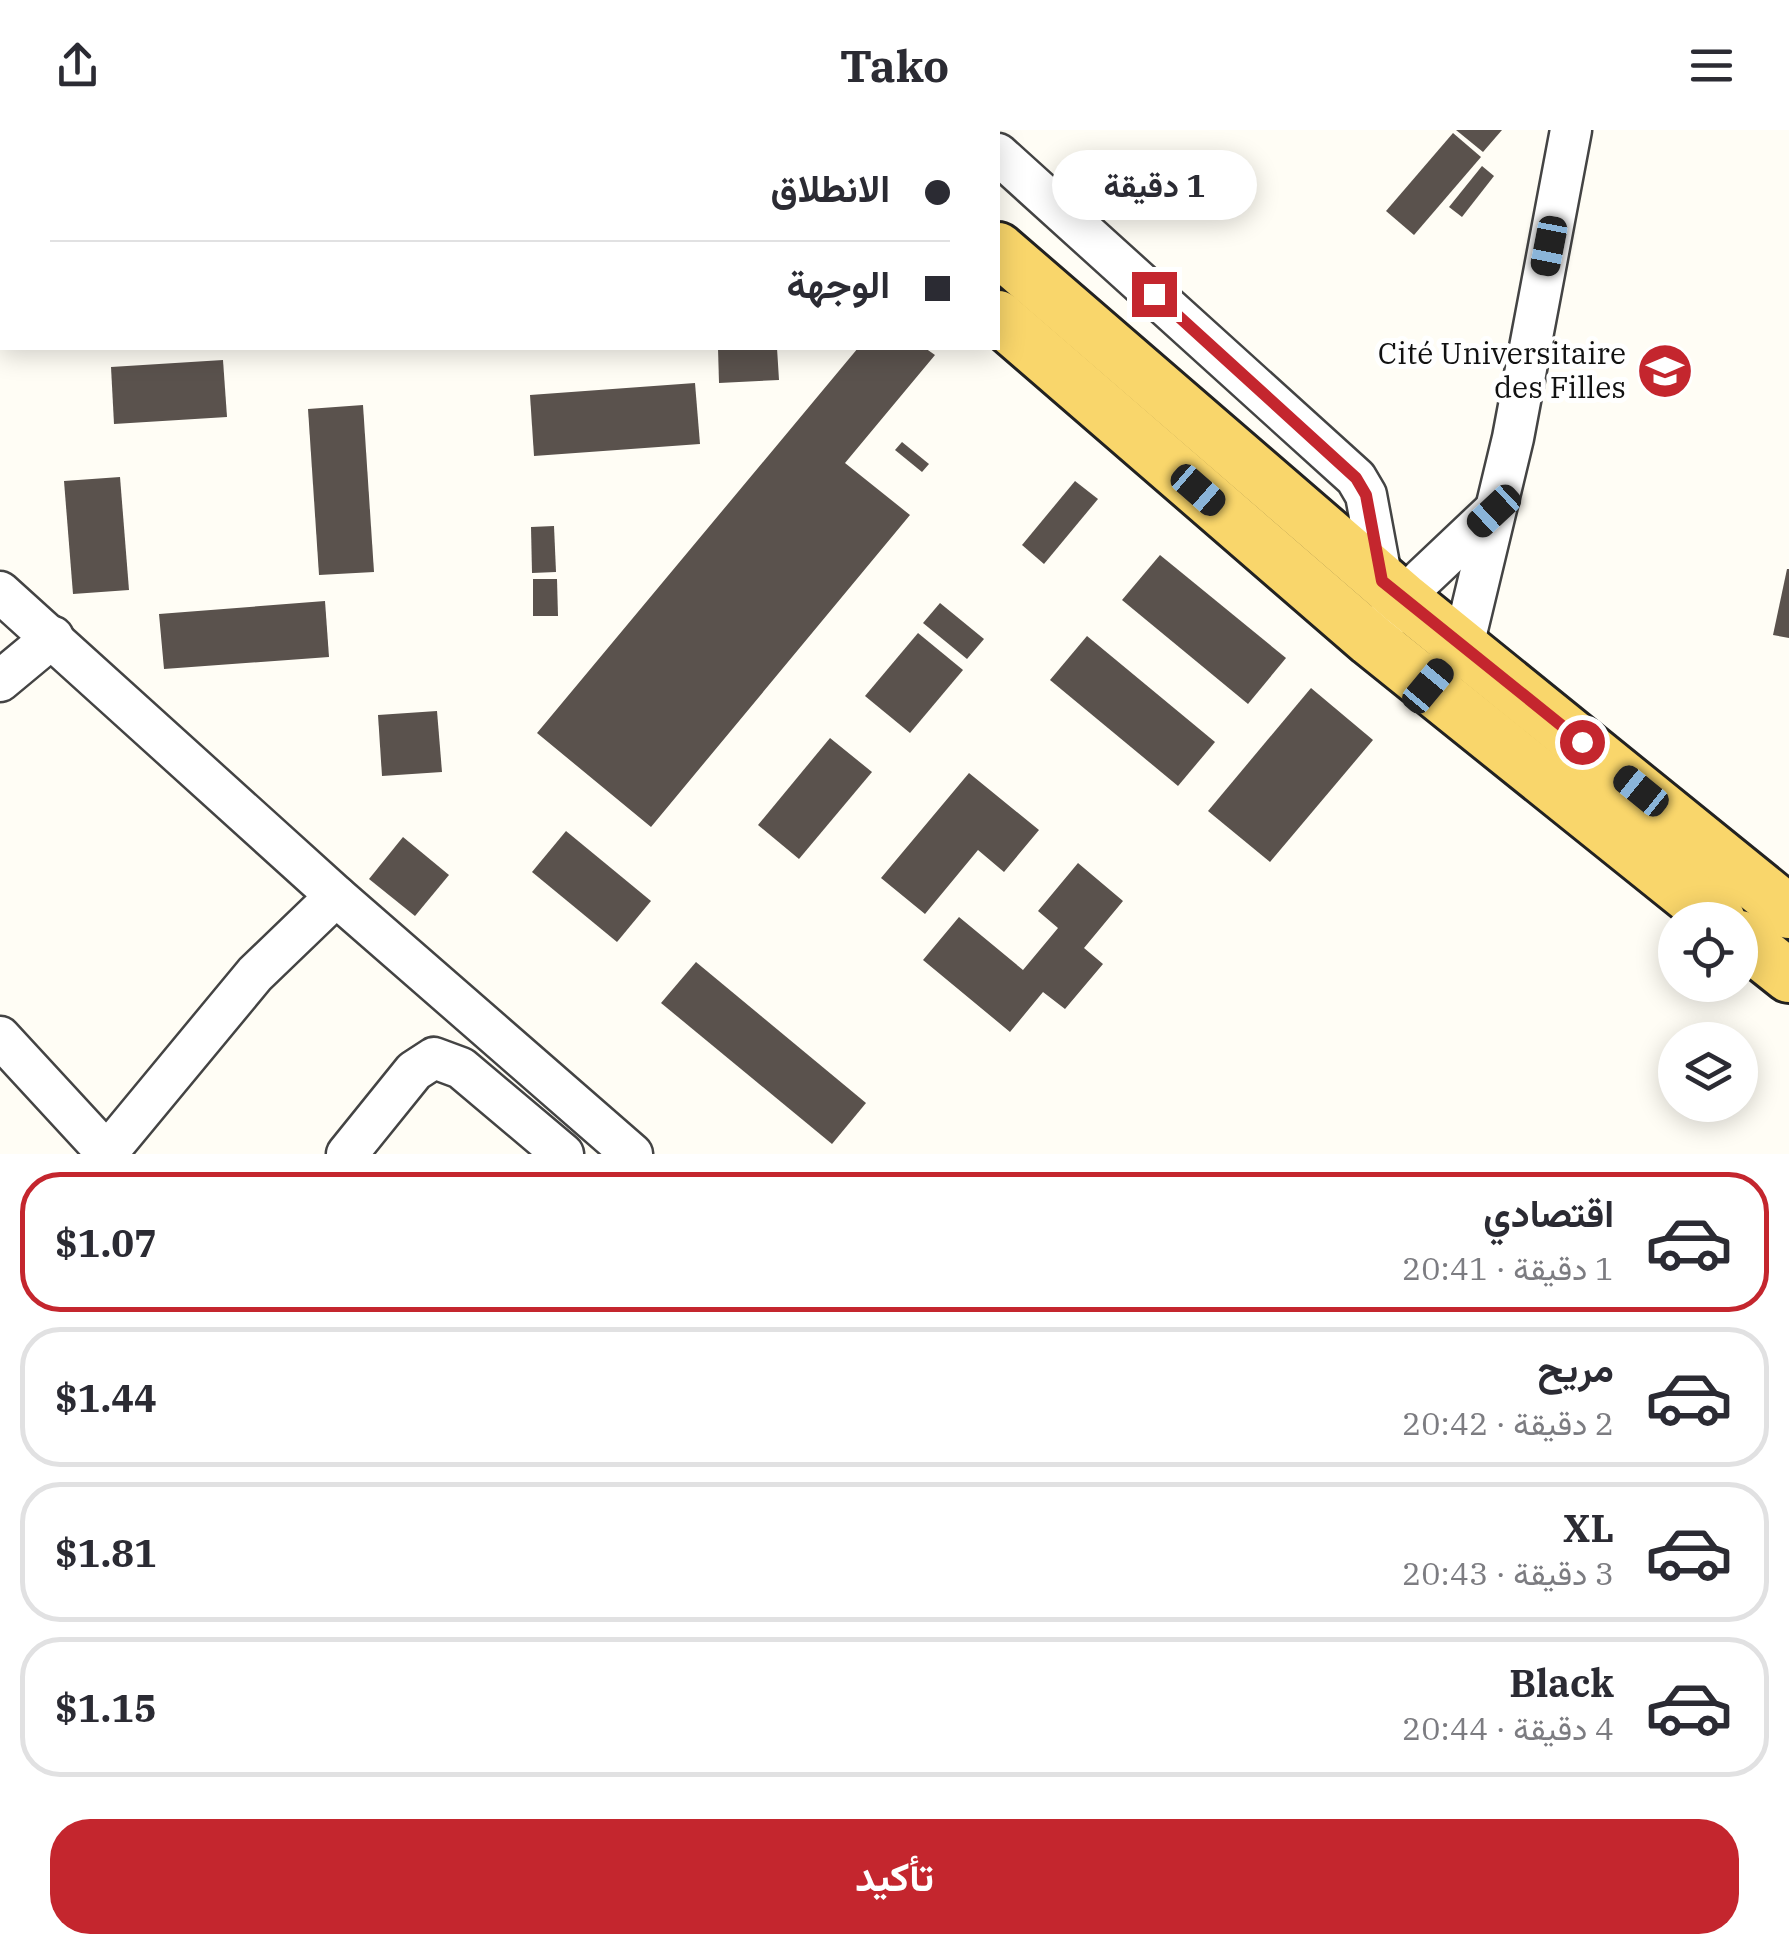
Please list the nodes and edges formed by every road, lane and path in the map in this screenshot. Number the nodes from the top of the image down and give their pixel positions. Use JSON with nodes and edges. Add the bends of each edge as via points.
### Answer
{"nodes":[{"id":1,"x":1571,"y":130,"type":"edge"},
{"id":2,"x":1000,"y":156,"type":"edge"},
{"id":3,"x":1000,"y":252,"type":"edge"},
{"id":4,"x":1000,"y":318,"type":"edge"},
{"id":5,"x":1494,"y":511,"type":"junction"},
{"id":6,"x":1392,"y":590,"type":"junction"},
{"id":7,"x":0,"y":592,"type":"edge"},
{"id":8,"x":53,"y":638,"type":"junction"},
{"id":9,"x":1370,"y":640,"type":"junction"},
{"id":10,"x":1463,"y":646,"type":"junction"},
{"id":11,"x":0,"y":681,"type":"edge"},
{"id":12,"x":1428,"y":686,"type":"junction"},
{"id":13,"x":336,"y":896,"type":"junction"},
{"id":14,"x":1697,"y":902,"type":"edge"},
{"id":15,"x":1789,"y":912,"type":"edge"},
{"id":16,"x":1758,"y":951,"type":"edge"},
{"id":17,"x":1789,"y":976,"type":"edge"},
{"id":18,"x":0,"y":1037,"type":"edge"},
{"id":19,"x":106,"y":1154,"type":"edge"},
{"id":20,"x":347,"y":1154,"type":"edge"},
{"id":21,"x":563,"y":1154,"type":"edge"},
{"id":22,"x":632,"y":1154,"type":"edge"}],
"edges":[{"from":1,"to":5,"type":"street"},
{"from":2,"to":6,"type":"street","via":[[1356,478]]},
{"from":3,"to":6,"type":"main road"},
{"from":4,"to":9,"type":"main road"},
{"from":5,"to":6,"type":"street"},
{"from":5,"to":10,"type":"street"},
{"from":6,"to":9,"type":"street"},
{"from":6,"to":10,"type":"main road"},
{"from":7,"to":8,"type":"street"},
{"from":8,"to":11,"type":"street"},
{"from":8,"to":13,"type":"street"},
{"from":9,"to":12,"type":"main road"},
{"from":10,"to":12,"type":"street"},
{"from":10,"to":15,"type":"main road"},
{"from":12,"to":14,"type":"main road"},
{"from":13,"to":19,"type":"street","via":[[255,974]]},
{"from":13,"to":22,"type":"street"},
{"from":16,"to":17,"type":"main road"},
{"from":18,"to":19,"type":"street"},
{"from":20,"to":21,"type":"street","via":[[414,1071],[434,1058],[461,1068]]}]}
